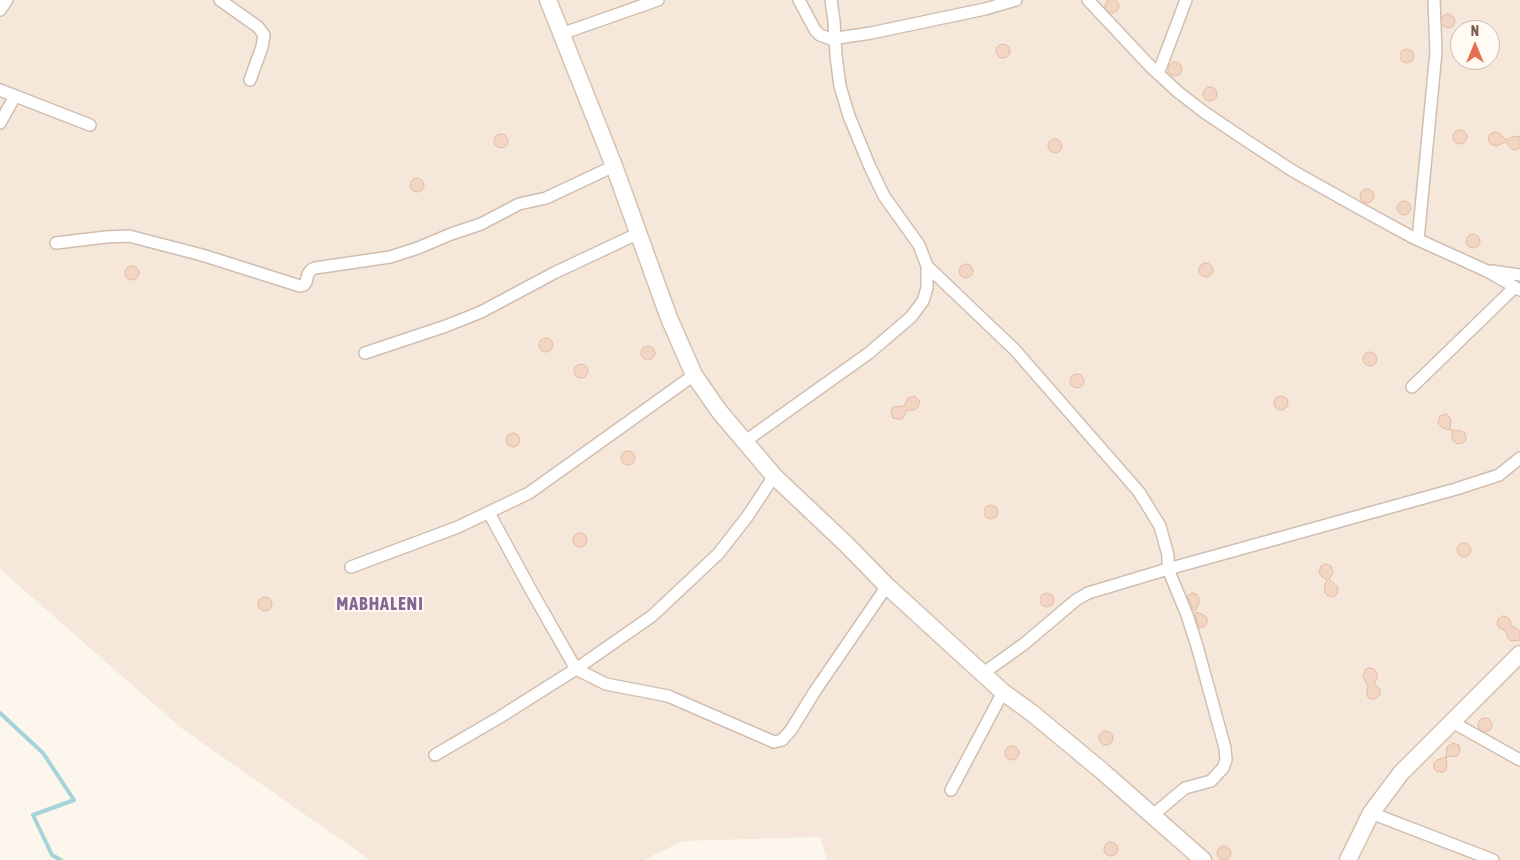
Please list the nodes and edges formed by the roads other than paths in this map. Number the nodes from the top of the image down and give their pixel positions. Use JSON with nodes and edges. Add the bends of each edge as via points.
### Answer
{"nodes":[{"id":1,"x":7,"y":0,"type":"edge"},
{"id":2,"x":220,"y":0,"type":"edge"},
{"id":3,"x":548,"y":0,"type":"edge"},
{"id":4,"x":799,"y":0,"type":"edge"},
{"id":5,"x":831,"y":0,"type":"edge"},
{"id":6,"x":1016,"y":0,"type":"edge"},
{"id":7,"x":1088,"y":0,"type":"edge"},
{"id":8,"x":1186,"y":0,"type":"edge"},
{"id":9,"x":1434,"y":0,"type":"edge"},
{"id":10,"x":651,"y":1,"type":"edge"},
{"id":11,"x":0,"y":10,"type":"edge"},
{"id":12,"x":561,"y":34,"type":"junction"},
{"id":13,"x":836,"y":39,"type":"junction"},
{"id":14,"x":1158,"y":74,"type":"junction"},
{"id":15,"x":250,"y":80,"type":"dead end"},
{"id":16,"x":0,"y":90,"type":"edge"},
{"id":17,"x":15,"y":96,"type":"junction"},
{"id":18,"x":0,"y":123,"type":"edge"},
{"id":19,"x":90,"y":125,"type":"dead end"},
{"id":20,"x":614,"y":166,"type":"junction"},
{"id":21,"x":638,"y":233,"type":"junction"},
{"id":22,"x":1418,"y":240,"type":"junction"},
{"id":23,"x":56,"y":243,"type":"dead end"},
{"id":24,"x":927,"y":266,"type":"junction"},
{"id":25,"x":1487,"y":271,"type":"junction"},
{"id":26,"x":1520,"y":275,"type":"edge"},
{"id":27,"x":1518,"y":289,"type":"edge"},
{"id":28,"x":364,"y":353,"type":"dead end"},
{"id":29,"x":694,"y":375,"type":"junction"},
{"id":30,"x":1412,"y":387,"type":"dead end"},
{"id":31,"x":744,"y":442,"type":"junction"},
{"id":32,"x":1520,"y":458,"type":"edge"},
{"id":33,"x":774,"y":476,"type":"junction"},
{"id":34,"x":489,"y":513,"type":"junction"},
{"id":35,"x":350,"y":566,"type":"dead end"},
{"id":36,"x":1168,"y":569,"type":"junction"},
{"id":37,"x":886,"y":586,"type":"junction"},
{"id":38,"x":1520,"y":654,"type":"edge"},
{"id":39,"x":576,"y":669,"type":"junction"},
{"id":40,"x":982,"y":674,"type":"junction"},
{"id":41,"x":1003,"y":692,"type":"junction"},
{"id":42,"x":1452,"y":722,"type":"junction"},
{"id":43,"x":435,"y":755,"type":"dead end"},
{"id":44,"x":1520,"y":760,"type":"edge"},
{"id":45,"x":951,"y":790,"type":"dead end"},
{"id":46,"x":1371,"y":813,"type":"junction"},
{"id":47,"x":1153,"y":815,"type":"junction"},
{"id":48,"x":1203,"y":860,"type":"edge"},
{"id":49,"x":1348,"y":860,"type":"edge"},
{"id":50,"x":1493,"y":860,"type":"edge"}],
"edges":[{"from":1,"to":11,"type":"street"},
{"from":2,"to":15,"type":"street","via":[[258,27],[264,35]]},
{"from":3,"to":12,"type":"street"},
{"from":4,"to":13,"type":"street","via":[[815,30],[826,38]]},
{"from":5,"to":13,"type":"street"},
{"from":6,"to":13,"type":"street"},
{"from":7,"to":14,"type":"street"},
{"from":8,"to":14,"type":"street"},
{"from":9,"to":22,"type":"street","via":[[1436,52]]},
{"from":10,"to":12,"type":"street"},
{"from":12,"to":20,"type":"street"},
{"from":13,"to":24,"type":"street","via":[[840,86],[849,116],[884,196],[919,245]]},
{"from":14,"to":22,"type":"street","via":[[1204,112],[1293,170]]},
{"from":16,"to":17,"type":"street"},
{"from":17,"to":18,"type":"street"},
{"from":17,"to":19,"type":"street"},
{"from":20,"to":21,"type":"street"},
{"from":20,"to":23,"type":"street","via":[[546,198],[518,204],[481,224],[418,248],[390,257],[315,268],[310,270],[306,282],[300,286],[129,236]]},
{"from":21,"to":28,"type":"street","via":[[481,312]]},
{"from":21,"to":29,"type":"street"},
{"from":22,"to":25,"type":"street"},
{"from":24,"to":31,"type":"street","via":[[927,288],[911,317],[869,353]]},
{"from":24,"to":36,"type":"street","via":[[1015,350],[1139,492],[1160,526],[1168,555]]},
{"from":25,"to":26,"type":"street"},
{"from":25,"to":27,"type":"street"},
{"from":27,"to":30,"type":"street"},
{"from":29,"to":31,"type":"street"},
{"from":29,"to":34,"type":"street","via":[[529,493]]},
{"from":31,"to":33,"type":"street"},
{"from":32,"to":36,"type":"street","via":[[1499,475],[1456,489]]},
{"from":33,"to":37,"type":"street"},
{"from":33,"to":39,"type":"street","via":[[718,554],[652,616]]},
{"from":34,"to":35,"type":"street"},
{"from":34,"to":39,"type":"street"},
{"from":36,"to":40,"type":"street","via":[[1088,593]]},
{"from":36,"to":47,"type":"street","via":[[1197,646],[1226,760],[1211,780],[1185,788]]},
{"from":37,"to":39,"type":"street","via":[[782,740],[774,742],[668,696],[606,684]]},
{"from":37,"to":40,"type":"street"},
{"from":38,"to":42,"type":"street"},
{"from":39,"to":43,"type":"street"},
{"from":40,"to":41,"type":"street"},
{"from":41,"to":45,"type":"street"},
{"from":41,"to":47,"type":"street"},
{"from":42,"to":44,"type":"street"},
{"from":42,"to":46,"type":"street","via":[[1401,773]]},
{"from":46,"to":49,"type":"street"},
{"from":46,"to":50,"type":"street"},
{"from":47,"to":48,"type":"street"}]}
